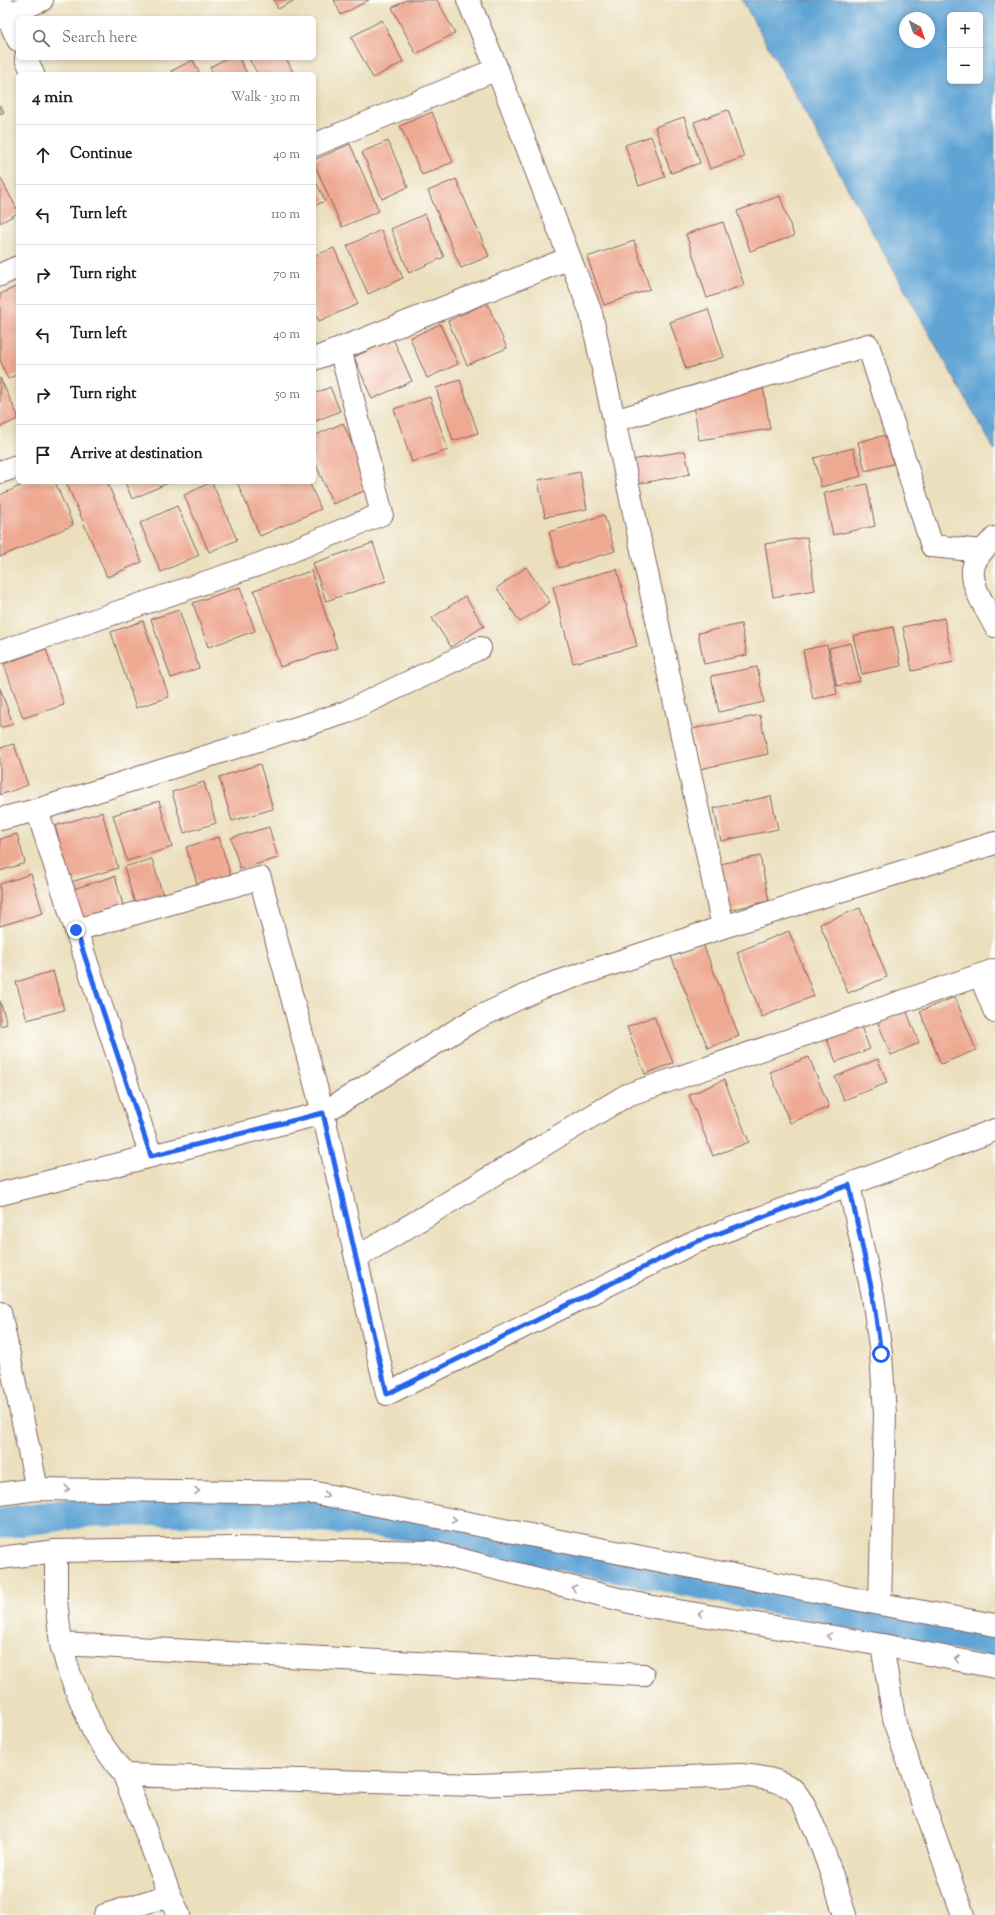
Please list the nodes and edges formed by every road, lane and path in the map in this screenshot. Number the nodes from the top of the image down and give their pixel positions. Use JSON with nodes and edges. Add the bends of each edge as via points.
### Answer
{"nodes":[{"id":1,"x":42,"y":0,"type":"edge"},
{"id":2,"x":468,"y":0,"type":"edge"},
{"id":3,"x":3,"y":11,"type":"edge"},
{"id":4,"x":16,"y":36,"type":"edge"},
{"id":5,"x":27,"y":60,"type":"edge"},
{"id":6,"x":497,"y":69,"type":"junction"},
{"id":7,"x":32,"y":72,"type":"edge"},
{"id":8,"x":316,"y":144,"type":"edge"},
{"id":9,"x":570,"y":258,"type":"junction"},
{"id":10,"x":16,"y":268,"type":"edge"},
{"id":11,"x":0,"y":274,"type":"edge"},
{"id":12,"x":340,"y":348,"type":"junction"},
{"id":13,"x":316,"y":358,"type":"edge"},
{"id":14,"x":614,"y":421,"type":"junction"},
{"id":15,"x":16,"y":467,"type":"edge"},
{"id":16,"x":0,"y":472,"type":"edge"},
{"id":17,"x":989,"y":545,"type":"edge"},
{"id":18,"x":995,"y":626,"type":"edge"},
{"id":19,"x":480,"y":648,"type":"dead end"},
{"id":20,"x":0,"y":652,"type":"edge"},
{"id":21,"x":37,"y":810,"type":"junction"},
{"id":22,"x":0,"y":819,"type":"edge"},
{"id":23,"x":995,"y":843,"type":"edge"},
{"id":24,"x":723,"y":927,"type":"junction"},
{"id":25,"x":76,"y":930,"type":"junction"},
{"id":26,"x":987,"y":972,"type":"edge"},
{"id":27,"x":995,"y":1012,"type":"edge"},
{"id":28,"x":323,"y":1113,"type":"junction"},
{"id":29,"x":995,"y":1130,"type":"edge"},
{"id":30,"x":151,"y":1156,"type":"junction"},
{"id":31,"x":849,"y":1185,"type":"junction"},
{"id":32,"x":0,"y":1194,"type":"edge"},
{"id":33,"x":356,"y":1258,"type":"junction"},
{"id":34,"x":0,"y":1312,"type":"edge"},
{"id":35,"x":37,"y":1489,"type":"junction"},
{"id":36,"x":0,"y":1494,"type":"edge"},
{"id":37,"x":56,"y":1552,"type":"junction"},
{"id":38,"x":0,"y":1558,"type":"edge"},
{"id":39,"x":880,"y":1604,"type":"junction"},
{"id":40,"x":995,"y":1625,"type":"edge"},
{"id":41,"x":61,"y":1644,"type":"junction"},
{"id":42,"x":882,"y":1645,"type":"junction"},
{"id":43,"x":995,"y":1667,"type":"edge"},
{"id":44,"x":643,"y":1675,"type":"dead end"},
{"id":45,"x":124,"y":1776,"type":"junction"},
{"id":46,"x":170,"y":1895,"type":"junction"},
{"id":47,"x":105,"y":1915,"type":"edge"},
{"id":48,"x":179,"y":1915,"type":"edge"},
{"id":49,"x":845,"y":1915,"type":"edge"},
{"id":50,"x":963,"y":1915,"type":"edge"}],
"edges":[{"from":1,"to":3,"type":"street"},
{"from":2,"to":6,"type":"street"},
{"from":3,"to":4,"type":"street"},
{"from":5,"to":7,"type":"street"},
{"from":6,"to":8,"type":"street"},
{"from":6,"to":9,"type":"street"},
{"from":9,"to":12,"type":"street"},
{"from":9,"to":14,"type":"street","via":[[592,313]]},
{"from":10,"to":11,"type":"street"},
{"from":12,"to":13,"type":"street"},
{"from":12,"to":20,"type":"street","via":[[382,514],[260,564]]},
{"from":14,"to":17,"type":"street","via":[[868,345],[932,546]]},
{"from":14,"to":24,"type":"street"},
{"from":15,"to":16,"type":"street"},
{"from":17,"to":18,"type":"street","via":[[974,566],[974,586]]},
{"from":19,"to":21,"type":"street","via":[[344,713]]},
{"from":21,"to":22,"type":"street"},
{"from":21,"to":25,"type":"street"},
{"from":23,"to":24,"type":"street"},
{"from":24,"to":28,"type":"street","via":[[543,988],[473,1020]]},
{"from":25,"to":28,"type":"street","via":[[260,878]]},
{"from":25,"to":30,"type":"street"},
{"from":26,"to":27,"type":"street"},
{"from":26,"to":33,"type":"street","via":[[627,1095]]},
{"from":28,"to":30,"type":"street"},
{"from":28,"to":33,"type":"street"},
{"from":29,"to":31,"type":"street"},
{"from":30,"to":32,"type":"street"},
{"from":31,"to":33,"type":"street","via":[[693,1243],[387,1394]]},
{"from":31,"to":39,"type":"street","via":[[873,1296],[881,1354],[885,1414]]},
{"from":34,"to":35,"type":"street"},
{"from":35,"to":36,"type":"street"},
{"from":35,"to":39,"type":"street","one_way":true,"via":[[316,1493]]},
{"from":37,"to":38,"type":"street"},
{"from":37,"to":41,"type":"street","via":[[56,1600]]},
{"from":42,"to":37,"type":"street","one_way":true,"via":[[642,1605],[430,1552],[231,1548]]},
{"from":39,"to":40,"type":"street"},
{"from":41,"to":44,"type":"street"},
{"from":41,"to":45,"type":"street","via":[[69,1672],[94,1733]]},
{"from":43,"to":42,"type":"street","one_way":true},
{"from":42,"to":50,"type":"street","via":[[895,1724]]},
{"from":45,"to":46,"type":"street"},
{"from":45,"to":49,"type":"street","via":[[475,1784],[740,1774],[769,1778],[792,1789],[806,1811],[821,1844]]},
{"from":46,"to":47,"type":"street"},
{"from":46,"to":48,"type":"street"}]}
